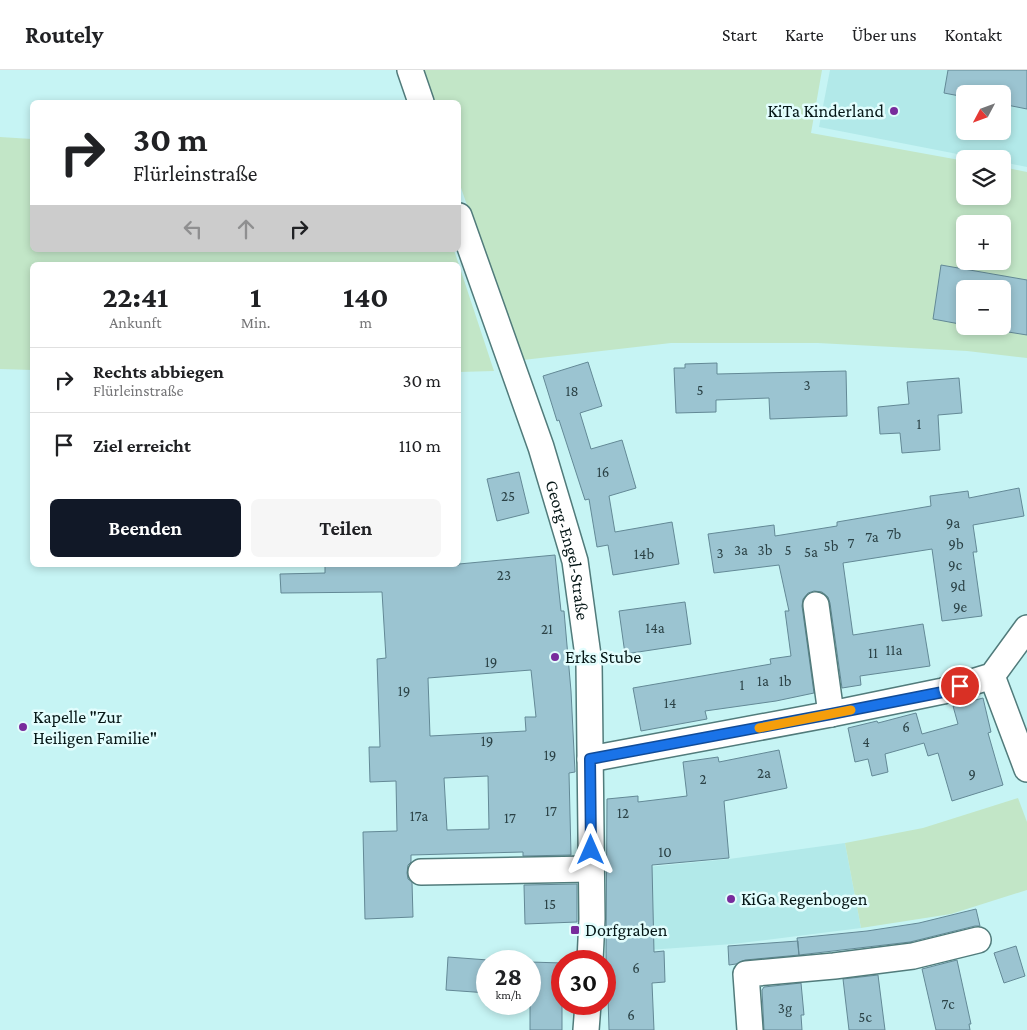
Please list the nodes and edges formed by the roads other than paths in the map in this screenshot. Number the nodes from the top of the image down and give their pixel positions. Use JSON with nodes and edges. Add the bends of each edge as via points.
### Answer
{"nodes":[{"id":1,"x":410,"y":70,"type":"edge"},
{"id":2,"x":420,"y":100,"type":"edge"},
{"id":3,"x":461,"y":222,"type":"edge"},
{"id":4,"x":816,"y":605,"type":"dead end"},
{"id":5,"x":1027,"y":628,"type":"edge"},
{"id":6,"x":992,"y":676,"type":"junction"},
{"id":7,"x":831,"y":714,"type":"junction"},
{"id":8,"x":590,"y":759,"type":"junction"},
{"id":9,"x":1027,"y":769,"type":"edge"},
{"id":10,"x":591,"y":869,"type":"junction"},
{"id":11,"x":421,"y":872,"type":"dead end"},
{"id":12,"x":978,"y":940,"type":"dead end"},
{"id":13,"x":591,"y":950,"type":"edge"},
{"id":14,"x":587,"y":1015,"type":"edge"},
{"id":15,"x":586,"y":1030,"type":"edge"},
{"id":16,"x":750,"y":1030,"type":"edge"}],
"edges":[{"from":1,"to":2,"type":"street"},
{"from":3,"to":8,"type":"street","name":"Georg-Engel-Straße","via":[[541,447],[575,561],[589,663]]},
{"from":4,"to":7,"type":"street"},
{"from":5,"to":6,"type":"street"},
{"from":6,"to":7,"type":"street","via":[[943,692]]},
{"from":6,"to":9,"type":"street"},
{"from":7,"to":8,"type":"street"},
{"from":8,"to":10,"type":"street","name":"Georg-Engel-Straße"},
{"from":10,"to":11,"type":"street"},
{"from":10,"to":13,"type":"street","name":"Georg-Engel-Straße"},
{"from":12,"to":16,"type":"street","via":[[913,956],[746,974]]},
{"from":14,"to":15,"type":"street"}]}
